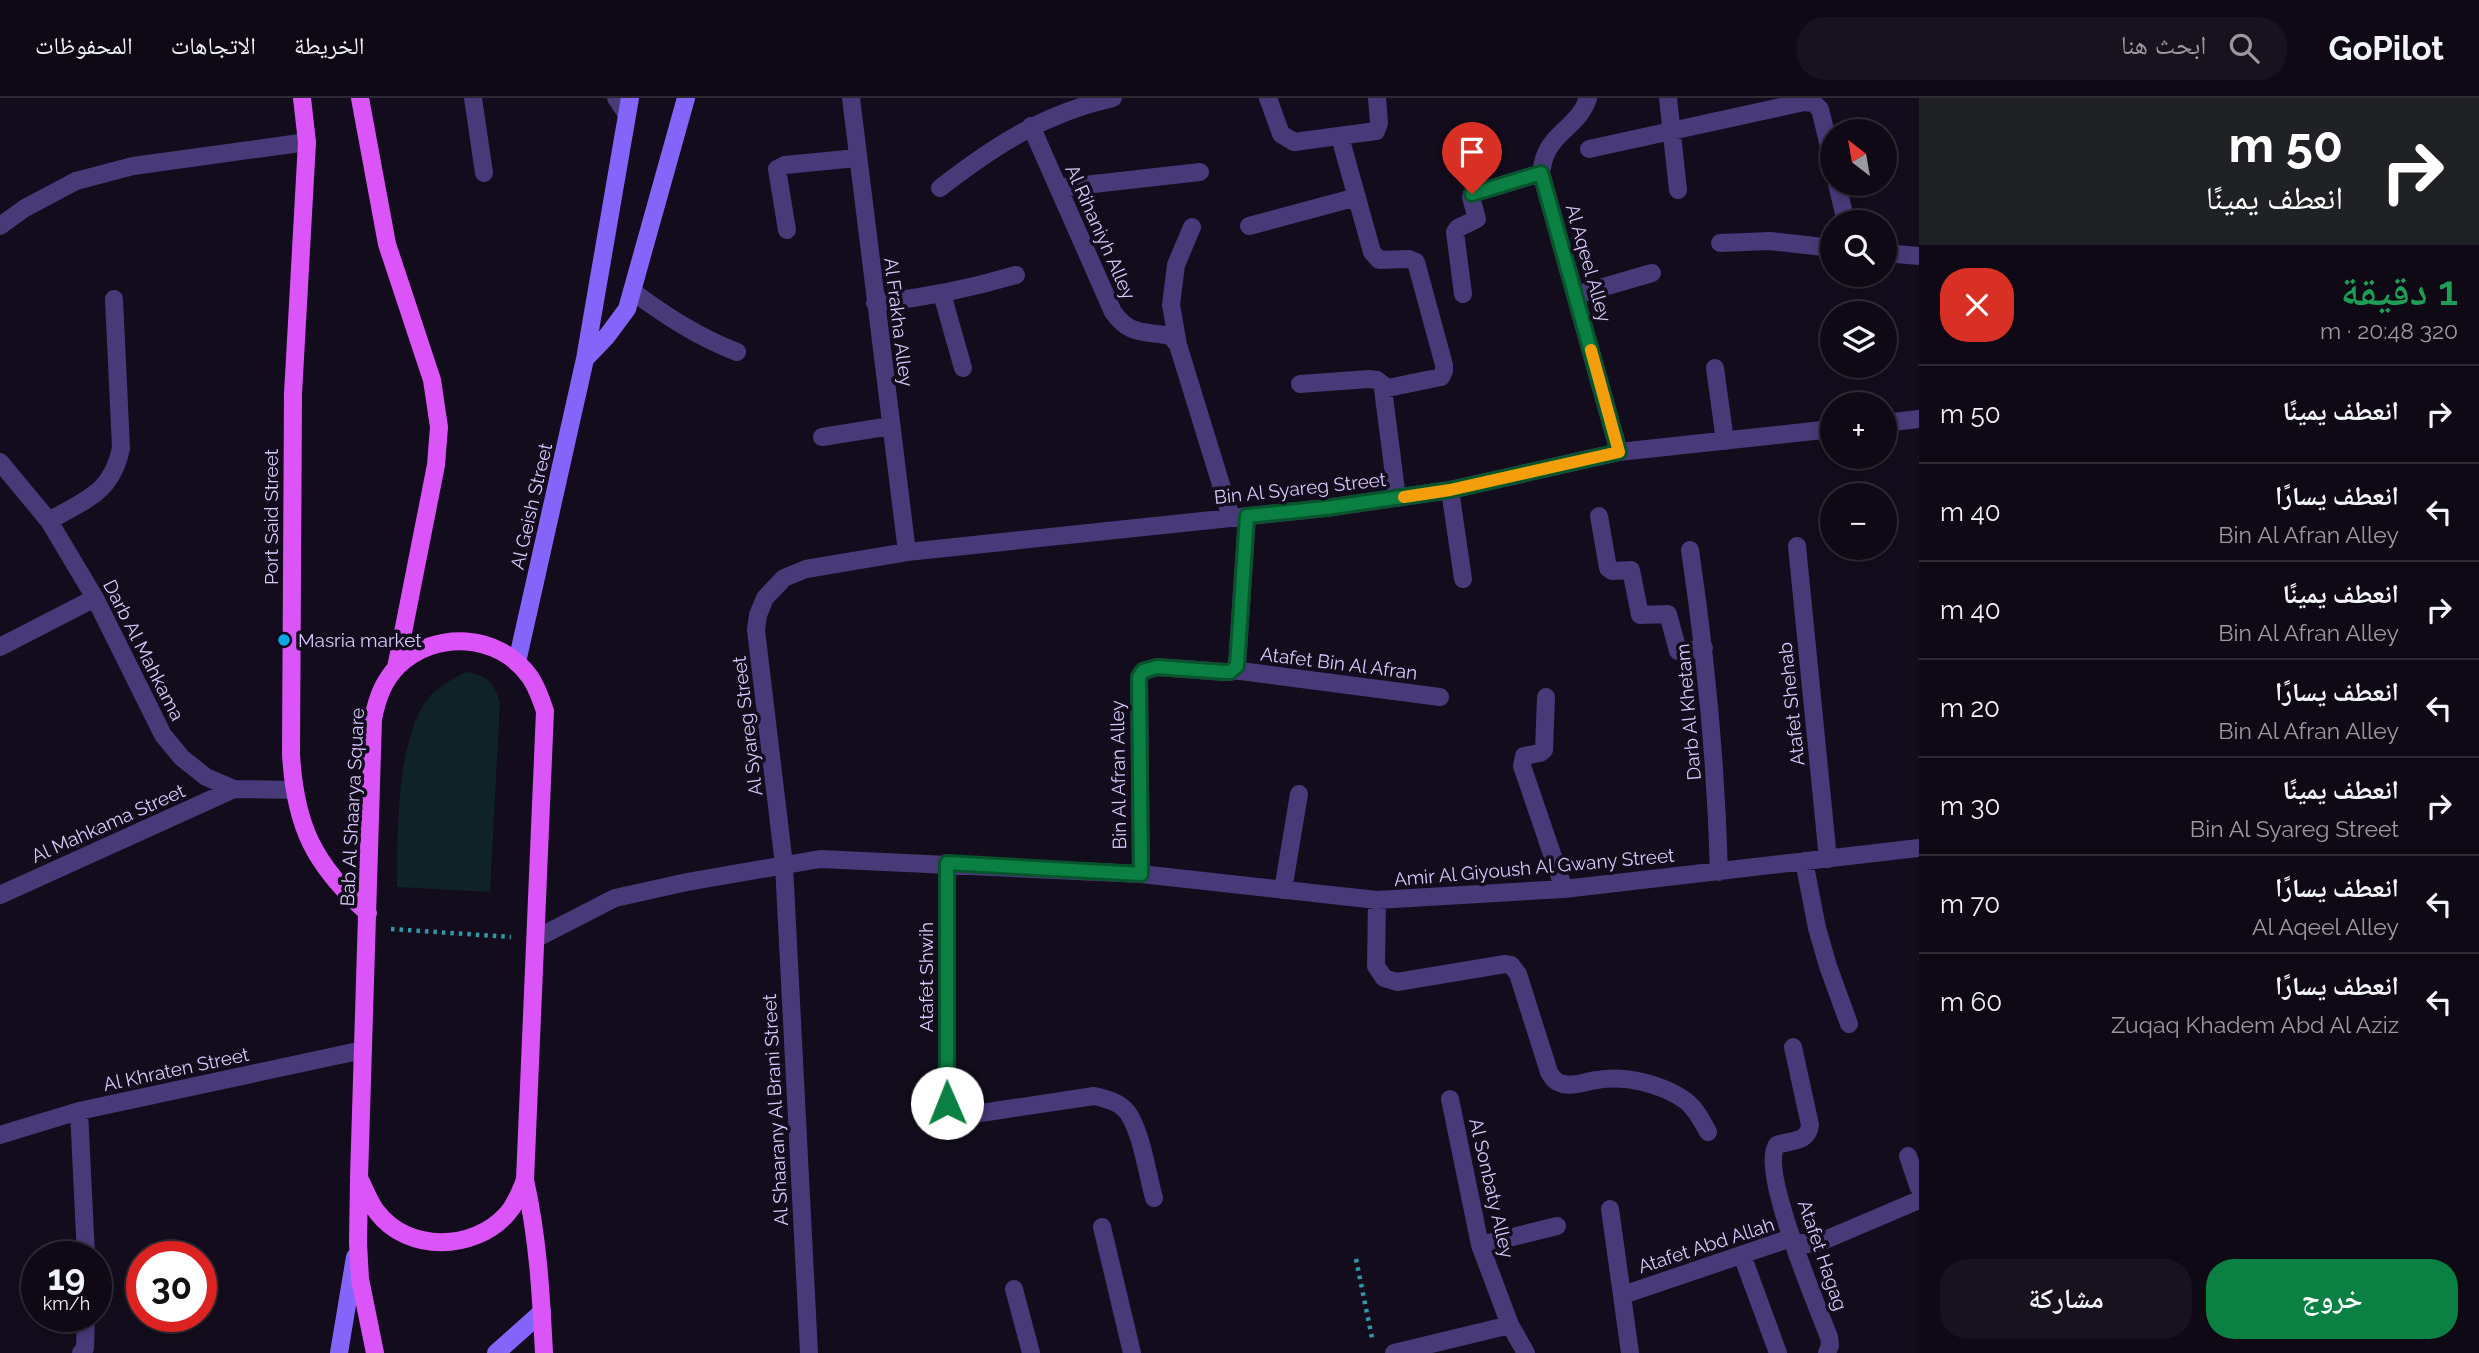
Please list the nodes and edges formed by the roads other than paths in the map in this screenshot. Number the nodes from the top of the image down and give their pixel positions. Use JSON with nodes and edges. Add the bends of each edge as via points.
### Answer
{"nodes":[{"id":1,"x":302,"y":98,"type":"edge"},
{"id":2,"x":360,"y":98,"type":"edge"},
{"id":3,"x":472,"y":98,"type":"edge"},
{"id":4,"x":686,"y":98,"type":"edge"},
{"id":5,"x":851,"y":98,"type":"edge"},
{"id":6,"x":1113,"y":98,"type":"edge"},
{"id":7,"x":1268,"y":98,"type":"edge"},
{"id":8,"x":1377,"y":98,"type":"edge"},
{"id":9,"x":1588,"y":98,"type":"edge"},
{"id":10,"x":1668,"y":98,"type":"edge"},
{"id":11,"x":624,"y":103,"type":"edge"},
{"id":12,"x":1823,"y":119,"type":"edge"},
{"id":13,"x":1031,"y":126,"type":"junction"},
{"id":14,"x":1672,"y":131,"type":"junction"},
{"id":15,"x":1339,"y":137,"type":"junction"},
{"id":16,"x":307,"y":142,"type":"junction"},
{"id":17,"x":1589,"y":149,"type":"dead end"},
{"id":18,"x":857,"y":158,"type":"junction"},
{"id":19,"x":1200,"y":172,"type":"dead end"},
{"id":20,"x":484,"y":173,"type":"dead end"},
{"id":21,"x":1541,"y":173,"type":"junction"},
{"id":22,"x":940,"y":188,"type":"dead end"},
{"id":23,"x":1058,"y":188,"type":"junction"},
{"id":24,"x":1678,"y":190,"type":"dead end"},
{"id":25,"x":1357,"y":197,"type":"junction"},
{"id":26,"x":0,"y":226,"type":"edge"},
{"id":27,"x":1249,"y":226,"type":"dead end"},
{"id":28,"x":1192,"y":227,"type":"dead end"},
{"id":29,"x":787,"y":230,"type":"dead end"},
{"id":30,"x":1720,"y":243,"type":"dead end"},
{"id":31,"x":1820,"y":247,"type":"edge"},
{"id":32,"x":1897,"y":254,"type":"edge"},
{"id":33,"x":1919,"y":256,"type":"edge"},
{"id":34,"x":1652,"y":273,"type":"dead end"},
{"id":35,"x":1016,"y":275,"type":"dead end"},
{"id":36,"x":632,"y":292,"type":"junction"},
{"id":37,"x":943,"y":294,"type":"junction"},
{"id":38,"x":1463,"y":294,"type":"dead end"},
{"id":39,"x":1576,"y":295,"type":"junction"},
{"id":40,"x":114,"y":299,"type":"dead end"},
{"id":41,"x":876,"y":303,"type":"junction"},
{"id":42,"x":1178,"y":345,"type":"junction"},
{"id":43,"x":737,"y":352,"type":"dead end"},
{"id":44,"x":585,"y":359,"type":"junction"},
{"id":45,"x":963,"y":368,"type":"dead end"},
{"id":46,"x":1715,"y":368,"type":"dead end"},
{"id":47,"x":1300,"y":384,"type":"dead end"},
{"id":48,"x":1386,"y":387,"type":"junction"},
{"id":49,"x":1919,"y":419,"type":"edge"},
{"id":50,"x":1897,"y":422,"type":"edge"},
{"id":51,"x":891,"y":426,"type":"junction"},
{"id":52,"x":1820,"y":430,"type":"edge"},
{"id":53,"x":822,"y":437,"type":"dead end"},
{"id":54,"x":1725,"y":441,"type":"junction"},
{"id":55,"x":1619,"y":452,"type":"junction"},
{"id":56,"x":0,"y":462,"type":"edge"},
{"id":57,"x":1450,"y":490,"type":"junction"},
{"id":58,"x":1397,"y":498,"type":"junction"},
{"id":59,"x":1239,"y":516,"type":"junction"},
{"id":60,"x":1599,"y":516,"type":"dead end"},
{"id":61,"x":49,"y":521,"type":"junction"},
{"id":62,"x":1797,"y":546,"type":"dead end"},
{"id":63,"x":1690,"y":550,"type":"dead end"},
{"id":64,"x":907,"y":552,"type":"junction"},
{"id":65,"x":1464,"y":579,"type":"dead end"},
{"id":66,"x":774,"y":587,"type":"joint"},
{"id":67,"x":95,"y":598,"type":"junction"},
{"id":68,"x":0,"y":647,"type":"edge"},
{"id":69,"x":1704,"y":648,"type":"junction"},
{"id":70,"x":517,"y":662,"type":"junction"},
{"id":71,"x":396,"y":668,"type":"junction"},
{"id":72,"x":1233,"y":670,"type":"junction"},
{"id":73,"x":1440,"y":697,"type":"dead end"},
{"id":74,"x":1546,"y":697,"type":"dead end"},
{"id":75,"x":234,"y":789,"type":"junction"},
{"id":76,"x":293,"y":790,"type":"junction"},
{"id":77,"x":1299,"y":794,"type":"dead end"},
{"id":78,"x":1919,"y":848,"type":"edge"},
{"id":79,"x":1828,"y":859,"type":"junction"},
{"id":80,"x":1804,"y":861,"type":"junction"},
{"id":81,"x":947,"y":863,"type":"junction"},
{"id":82,"x":784,"y":865,"type":"junction"},
{"id":83,"x":1719,"y":872,"type":"junction"},
{"id":84,"x":1141,"y":874,"type":"junction"},
{"id":85,"x":1564,"y":889,"type":"junction"},
{"id":86,"x":1283,"y":890,"type":"junction"},
{"id":87,"x":0,"y":895,"type":"edge"},
{"id":88,"x":1377,"y":900,"type":"junction"},
{"id":89,"x":368,"y":920,"type":"junction"},
{"id":90,"x":537,"y":938,"type":"junction"},
{"id":91,"x":1849,"y":1024,"type":"dead end"},
{"id":92,"x":1793,"y":1047,"type":"dead end"},
{"id":93,"x":363,"y":1050,"type":"junction"},
{"id":94,"x":1450,"y":1100,"type":"dead end"},
{"id":95,"x":79,"y":1111,"type":"junction"},
{"id":96,"x":1708,"y":1132,"type":"dead end"},
{"id":97,"x":0,"y":1135,"type":"edge"},
{"id":98,"x":1908,"y":1156,"type":"dead end"},
{"id":99,"x":359,"y":1178,"type":"junction"},
{"id":100,"x":525,"y":1180,"type":"junction"},
{"id":101,"x":1919,"y":1188,"type":"edge"},
{"id":102,"x":1154,"y":1198,"type":"dead end"},
{"id":103,"x":1919,"y":1200,"type":"edge"},
{"id":104,"x":1610,"y":1209,"type":"dead end"},
{"id":105,"x":1557,"y":1226,"type":"dead end"},
{"id":106,"x":1102,"y":1227,"type":"dead end"},
{"id":107,"x":1791,"y":1239,"type":"junction"},
{"id":108,"x":85,"y":1241,"type":"edge"},
{"id":109,"x":358,"y":1243,"type":"junction"},
{"id":110,"x":1480,"y":1245,"type":"junction"},
{"id":111,"x":1742,"y":1255,"type":"junction"},
{"id":112,"x":1014,"y":1289,"type":"dead end"},
{"id":113,"x":1623,"y":1295,"type":"junction"},
{"id":114,"x":542,"y":1311,"type":"junction"},
{"id":115,"x":1510,"y":1325,"type":"junction"},
{"id":116,"x":86,"y":1332,"type":"edge"},
{"id":117,"x":1457,"y":1345,"type":"edge"},
{"id":118,"x":1828,"y":1345,"type":"edge"},
{"id":119,"x":1401,"y":1352,"type":"edge"},
{"id":120,"x":81,"y":1353,"type":"edge"},
{"id":121,"x":339,"y":1353,"type":"edge"},
{"id":122,"x":375,"y":1353,"type":"edge"},
{"id":123,"x":496,"y":1353,"type":"edge"},
{"id":124,"x":544,"y":1353,"type":"edge"},
{"id":125,"x":809,"y":1353,"type":"edge"},
{"id":126,"x":1031,"y":1353,"type":"edge"},
{"id":127,"x":1132,"y":1353,"type":"edge"},
{"id":128,"x":1526,"y":1353,"type":"edge"},
{"id":129,"x":1630,"y":1353,"type":"edge"},
{"id":130,"x":1778,"y":1353,"type":"edge"}],
"edges":[{"from":1,"to":16,"type":"main road","name":"Port Said Street"},
{"from":2,"to":71,"type":"main road","via":[[387,244],[432,380],[439,427],[436,465]]},
{"from":3,"to":20,"type":"street"},
{"from":4,"to":36,"type":"main road","name":"Al Geish Street"},
{"from":5,"to":18,"type":"street","name":"Al Frakha Alley"},
{"from":6,"to":13,"type":"street"},
{"from":7,"to":15,"type":"street","via":[[1277,126],[1288,140]]},
{"from":8,"to":15,"type":"street","via":[[1376,131]]},
{"from":9,"to":21,"type":"street","via":[[1578,119],[1545,155]]},
{"from":10,"to":14,"type":"street"},
{"from":11,"to":44,"type":"main road","name":"Al Geish Street"},
{"from":12,"to":14,"type":"street","via":[[1813,103],[1804,102]]},
{"from":13,"to":22,"type":"street","via":[[983,154]]},
{"from":13,"to":23,"type":"street","name":"Al Rihaniyh Alley"},
{"from":14,"to":17,"type":"street"},
{"from":14,"to":24,"type":"street"},
{"from":15,"to":25,"type":"street"},
{"from":16,"to":26,"type":"street","via":[[133,166],[76,181]]},
{"from":16,"to":76,"type":"main road","name":"Port Said Street","via":[[293,394]]},
{"from":18,"to":29,"type":"street","via":[[777,169]]},
{"from":18,"to":41,"type":"street","name":"Al Frakha Alley"},
{"from":19,"to":23,"type":"street"},
{"from":21,"to":38,"type":"street","via":[[1472,194],[1477,219],[1455,232]]},
{"from":21,"to":39,"type":"street","name":"Al Aqeel Alley"},
{"from":23,"to":42,"type":"street","name":"Al Rihaniyh Alley","via":[[1121,323],[1129,330],[1171,335]]},
{"from":25,"to":27,"type":"street"},
{"from":25,"to":48,"type":"street","via":[[1376,257],[1416,262],[1444,365],[1441,377]]},
{"from":28,"to":42,"type":"street","via":[[1176,265],[1171,305]]},
{"from":30,"to":31,"type":"street","via":[[1770,241]]},
{"from":32,"to":33,"type":"street"},
{"from":34,"to":39,"type":"street"},
{"from":35,"to":37,"type":"street"},
{"from":36,"to":43,"type":"street","via":[[679,325]]},
{"from":36,"to":44,"type":"main road","name":"Al Geish Street","via":[[616,325]]},
{"from":37,"to":41,"type":"street"},
{"from":37,"to":45,"type":"street"},
{"from":39,"to":55,"type":"street","name":"Al Aqeel Alley"},
{"from":40,"to":61,"type":"street","via":[[121,448],[117,468],[107,485]]},
{"from":41,"to":51,"type":"street","name":"Al Frakha Alley"},
{"from":42,"to":59,"type":"street"},
{"from":44,"to":70,"type":"main road","name":"Al Geish Street"},
{"from":46,"to":54,"type":"street"},
{"from":47,"to":48,"type":"street","via":[[1370,379]]},
{"from":48,"to":58,"type":"street","via":[[1382,394]]},
{"from":49,"to":50,"type":"street"},
{"from":51,"to":53,"type":"street"},
{"from":51,"to":64,"type":"street","name":"Al Frakha Alley"},
{"from":52,"to":54,"type":"street","name":"Bin Al Syareg Street"},
{"from":54,"to":55,"type":"street","name":"Bin Al Syareg Street"},
{"from":55,"to":57,"type":"street","name":"Bin Al Syareg Street"},
{"from":56,"to":61,"type":"street","name":"Darb Al Mahkama"},
{"from":57,"to":58,"type":"street","name":"Bin Al Syareg Street"},
{"from":57,"to":65,"type":"street"},
{"from":58,"to":59,"type":"street","name":"Bin Al Syareg Street"},
{"from":59,"to":64,"type":"street","name":"Bin Al Syareg Street"},
{"from":59,"to":72,"type":"street","via":[[1237,666]]},
{"from":60,"to":69,"type":"street","via":[[1608,568],[1631,570],[1640,615],[1668,614],[1678,651]]},
{"from":61,"to":67,"type":"street","name":"Darb Al Mahkama"},
{"from":62,"to":79,"type":"street","name":"Atafet Shehab"},
{"from":63,"to":69,"type":"street","name":"Darb Al Khetam"},
{"from":64,"to":66,"type":"street","name":"Bin Al Syareg Street","via":[[806,569]]},
{"from":66,"to":82,"type":"street","name":"Al Syareg Street","via":[[765,598],[756,630]]},
{"from":67,"to":68,"type":"street"},
{"from":67,"to":75,"type":"street","name":"Darb Al Mahkama","via":[[163,735],[198,771]]},
{"from":69,"to":83,"type":"street","name":"Darb Al Khetam"},
{"from":70,"to":71,"type":"main road","name":"Bab Al Shaarya Square","via":[[501,651],[464,640],[427,646]]},
{"from":70,"to":90,"type":"main road","name":"Bab Al Shaarya Square","via":[[534,684],[545,711]]},
{"from":71,"to":89,"type":"main road","name":"Bab Al Shaarya Square","via":[[377,700],[373,719]]},
{"from":72,"to":73,"type":"street","name":"Atafet Bin Al Afran"},
{"from":72,"to":84,"type":"street","name":"Bin Al Afran Alley","via":[[1157,667],[1139,677]]},
{"from":74,"to":85,"type":"street","via":[[1544,750],[1524,756],[1522,766]]},
{"from":75,"to":76,"type":"street","name":"Darb Al Mahkama"},
{"from":75,"to":87,"type":"street","name":"Al Mahkama Street"},
{"from":76,"to":89,"type":"main road","name":"Port Said Street","via":[[308,837],[327,871]]},
{"from":77,"to":86,"type":"street"},
{"from":78,"to":79,"type":"street","name":"Amir Al Giyoush Al Gwany Street"},
{"from":79,"to":80,"type":"street","name":"Amir Al Giyoush Al Gwany Street"},
{"from":80,"to":83,"type":"street","name":"Amir Al Giyoush Al Gwany Street"},
{"from":80,"to":91,"type":"street","via":[[1817,928]]},
{"from":81,"to":82,"type":"street","name":"Amir Al Giyoush Al Gwany Street","via":[[820,859]]},
{"from":81,"to":84,"type":"street","name":"Amir Al Giyoush Al Gwany Street"},
{"from":81,"to":102,"type":"street","name":"Atafet Shwih","via":[[950,1109],[961,1116],[1094,1096],[1112,1100],[1127,1112],[1135,1128]]},
{"from":82,"to":90,"type":"street","name":"Amir Al Giyoush Al Gwany Street","via":[[615,898]]},
{"from":82,"to":125,"type":"street","name":"Al Shaarany Al Brani Street"},
{"from":83,"to":85,"type":"street","name":"Amir Al Giyoush Al Gwany Street"},
{"from":84,"to":86,"type":"street","name":"Amir Al Giyoush Al Gwany Street"},
{"from":85,"to":88,"type":"street","name":"Amir Al Giyoush Al Gwany Street"},
{"from":86,"to":88,"type":"street","name":"Amir Al Giyoush Al Gwany Street"},
{"from":88,"to":96,"type":"street","via":[[1376,966],[1384,978],[1397,982],[1511,965],[1553,1080],[1571,1085],[1630,1080],[1660,1087],[1686,1101]]},
{"from":89,"to":93,"type":"main road","name":"Bab Al Shaarya Square"},
{"from":90,"to":100,"type":"main road","name":"Bab Al Shaarya Square"},
{"from":92,"to":107,"type":"street","name":"Atafet Hagag","via":[[1810,1131],[1802,1139],[1776,1145],[1773,1152]]},
{"from":93,"to":95,"type":"street","name":"Al Khraten Street"},
{"from":93,"to":99,"type":"main road","name":"Bab Al Shaarya Square"},
{"from":94,"to":110,"type":"street","name":"Al Sonbaty Alley"},
{"from":95,"to":97,"type":"street","name":"Al Khraten Street"},
{"from":95,"to":108,"type":"street"},
{"from":98,"to":101,"type":"street"},
{"from":99,"to":100,"type":"main road","name":"Bab Al Shaarya Square","via":[[376,1211],[389,1224],[423,1241],[441,1243],[460,1241],[494,1226],[508,1213]]},
{"from":99,"to":109,"type":"main road"},
{"from":100,"to":114,"type":"main road","via":[[536,1237]]},
{"from":103,"to":107,"type":"street","name":"Atafet Abd Allah","via":[[1818,1243]]},
{"from":104,"to":113,"type":"street","name":"Atafet Abd Allah"},
{"from":105,"to":110,"type":"street"},
{"from":106,"to":127,"type":"street"},
{"from":107,"to":111,"type":"street","name":"Atafet Abd Allah"},
{"from":107,"to":118,"type":"street","name":"Atafet Hagag"},
{"from":109,"to":121,"type":"main road"},
{"from":109,"to":122,"type":"main road","via":[[360,1279]]},
{"from":110,"to":115,"type":"street","name":"Al Sonbaty Alley"},
{"from":111,"to":113,"type":"street","name":"Atafet Abd Allah"},
{"from":111,"to":130,"type":"street"},
{"from":112,"to":126,"type":"street"},
{"from":113,"to":129,"type":"street","name":"Atafet Abd Allah"},
{"from":114,"to":123,"type":"main road"},
{"from":114,"to":124,"type":"main road"},
{"from":115,"to":117,"type":"street"},
{"from":115,"to":128,"type":"street","name":"Al Sonbaty Alley"},
{"from":116,"to":120,"type":"street"},
{"from":117,"to":119,"type":"street"}]}
